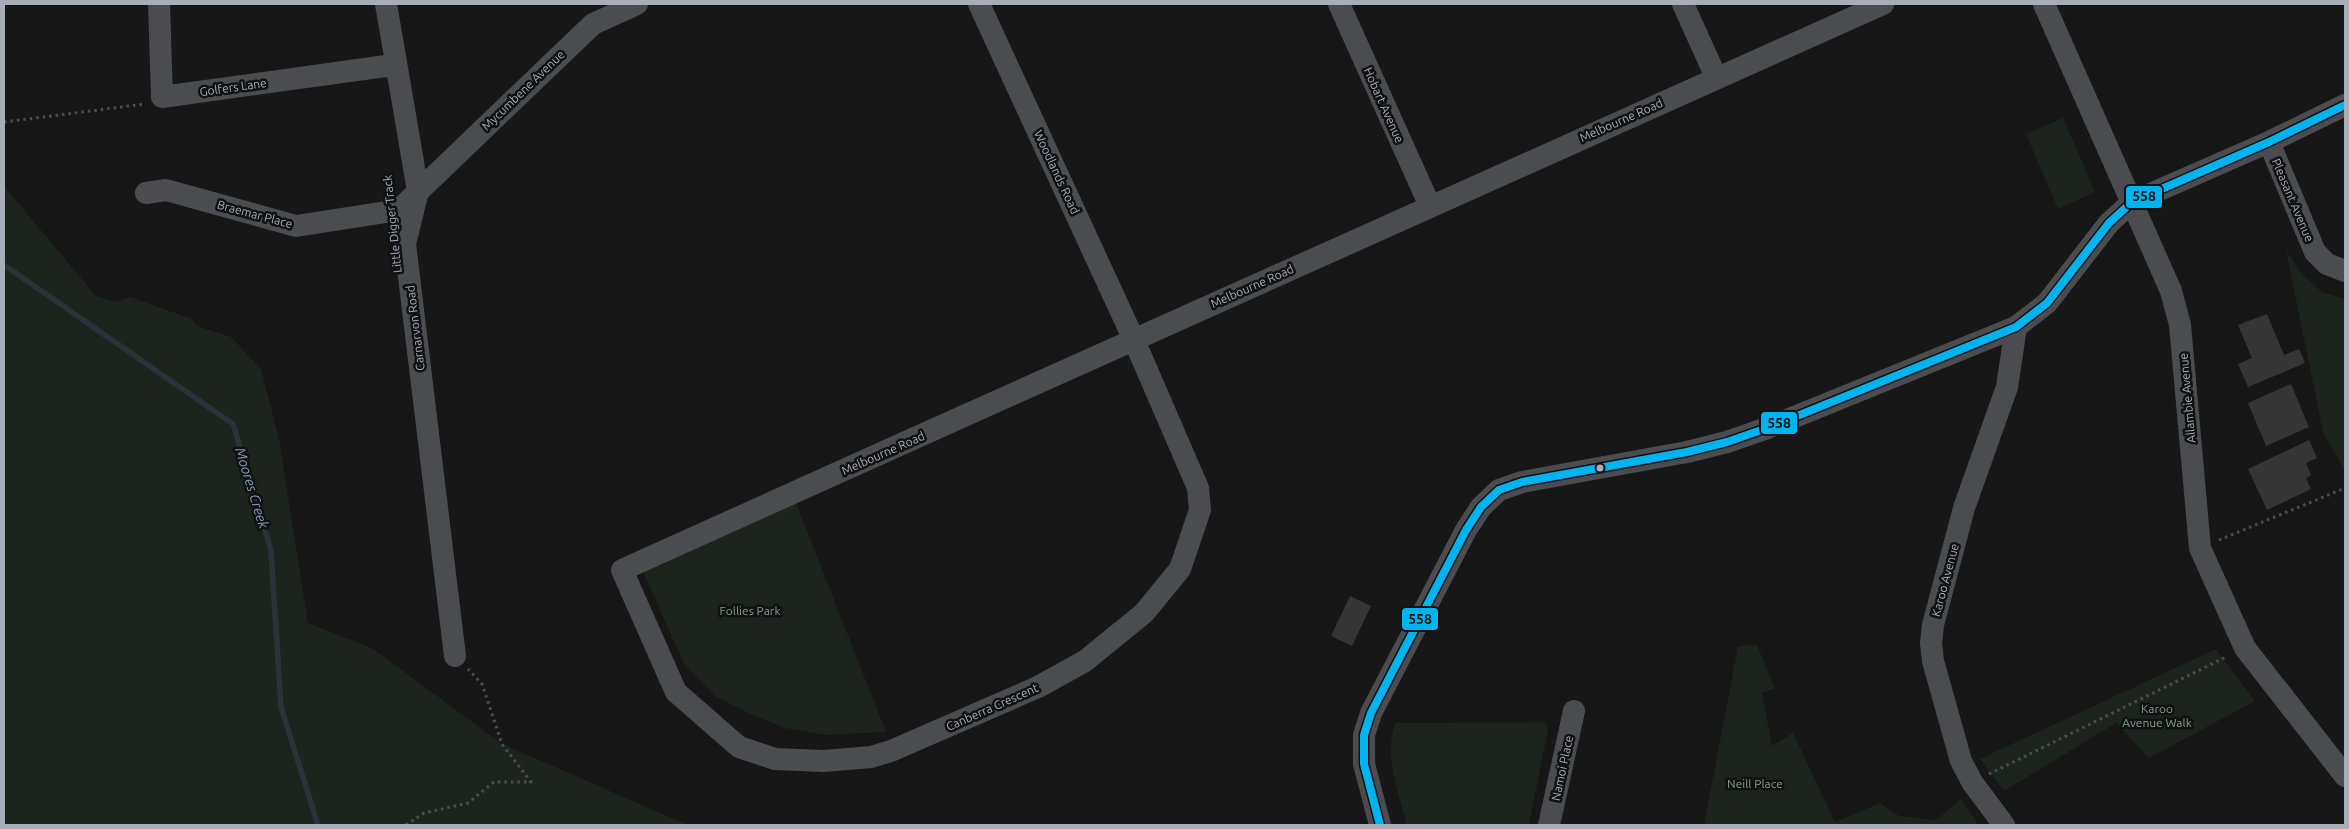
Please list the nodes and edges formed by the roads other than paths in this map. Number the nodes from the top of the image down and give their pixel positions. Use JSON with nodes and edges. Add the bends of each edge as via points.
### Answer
{"nodes":[{"id":1,"x":159,"y":4,"type":"edge"},
{"id":2,"x":386,"y":4,"type":"edge"},
{"id":3,"x":637,"y":4,"type":"edge"},
{"id":4,"x":979,"y":4,"type":"edge"},
{"id":5,"x":1339,"y":4,"type":"edge"},
{"id":6,"x":1683,"y":4,"type":"edge"},
{"id":7,"x":1882,"y":4,"type":"edge"},
{"id":8,"x":2044,"y":4,"type":"edge"},
{"id":9,"x":395,"y":62,"type":"junction"},
{"id":10,"x":1716,"y":77,"type":"junction"},
{"id":11,"x":2345,"y":105,"type":"edge"},
{"id":12,"x":2269,"y":142,"type":"junction"},
{"id":13,"x":418,"y":191,"type":"junction"},
{"id":14,"x":146,"y":194,"type":"dead end"},
{"id":15,"x":2132,"y":202,"type":"junction"},
{"id":16,"x":1430,"y":206,"type":"junction"},
{"id":17,"x":2345,"y":271,"type":"edge"},
{"id":18,"x":2016,"y":327,"type":"junction"},
{"id":19,"x":1134,"y":340,"type":"junction"},
{"id":20,"x":622,"y":570,"type":"joint"},
{"id":21,"x":455,"y":656,"type":"road end"},
{"id":22,"x":1574,"y":711,"type":"dead end"},
{"id":23,"x":2345,"y":776,"type":"edge"},
{"id":24,"x":1380,"y":825,"type":"edge"},
{"id":25,"x":1549,"y":825,"type":"edge"},
{"id":26,"x":2004,"y":825,"type":"edge"}],
"edges":[{"from":1,"to":9,"type":"street","name":"Golfers Lane","via":[[162,97],[386,66]]},
{"from":2,"to":9,"type":"street","name":"Carnarvon Road"},
{"from":3,"to":13,"type":"street","name":"Mycumbene Avenue","via":[[593,24]]},
{"from":4,"to":19,"type":"street","name":"Woodlands Road"},
{"from":5,"to":16,"type":"street","name":"Hobart Avenue"},
{"from":6,"to":10,"type":"street"},
{"from":7,"to":10,"type":"street","name":"Melbourne Road"},
{"from":8,"to":15,"type":"street","name":"Allambie Avenue"},
{"from":9,"to":13,"type":"street","name":"Carnarvon Road"},
{"from":10,"to":16,"type":"street","name":"Melbourne Road"},
{"from":11,"to":12,"type":"street"},
{"from":12,"to":15,"type":"street"},
{"from":12,"to":17,"type":"street","name":"Pleasant Avenue","via":[[2315,252],[2327,264]]},
{"from":13,"to":14,"type":"street","name":"Braemar Place","via":[[399,210],[296,226],[166,190]]},
{"from":13,"to":21,"type":"street","name":"Carnarvon Road","via":[[405,244]]},
{"from":15,"to":18,"type":"street","via":[[2109,222],[2047,303]]},
{"from":15,"to":23,"type":"street","name":"Allambie Avenue","via":[[2171,291],[2180,324],[2200,548],[2245,648]]},
{"from":16,"to":19,"type":"street","name":"Melbourne Road"},
{"from":18,"to":24,"type":"street","via":[[1727,442],[1522,482],[1499,490],[1466,530],[1371,713],[1364,735],[1364,764]]},
{"from":18,"to":26,"type":"street","name":"Karoo Avenue","via":[[2007,386],[1964,508],[1931,643],[1961,762]]},
{"from":19,"to":20,"type":"street","name":"Melbourne Road"},
{"from":19,"to":20,"type":"street","name":"Canberra Crescent","via":[[1198,488],[1200,510],[1180,569],[1144,613],[1085,662],[1038,688],[871,757],[824,762],[775,760],[739,747],[676,692]]},
{"from":22,"to":25,"type":"street","name":"Namoi Place"}]}
